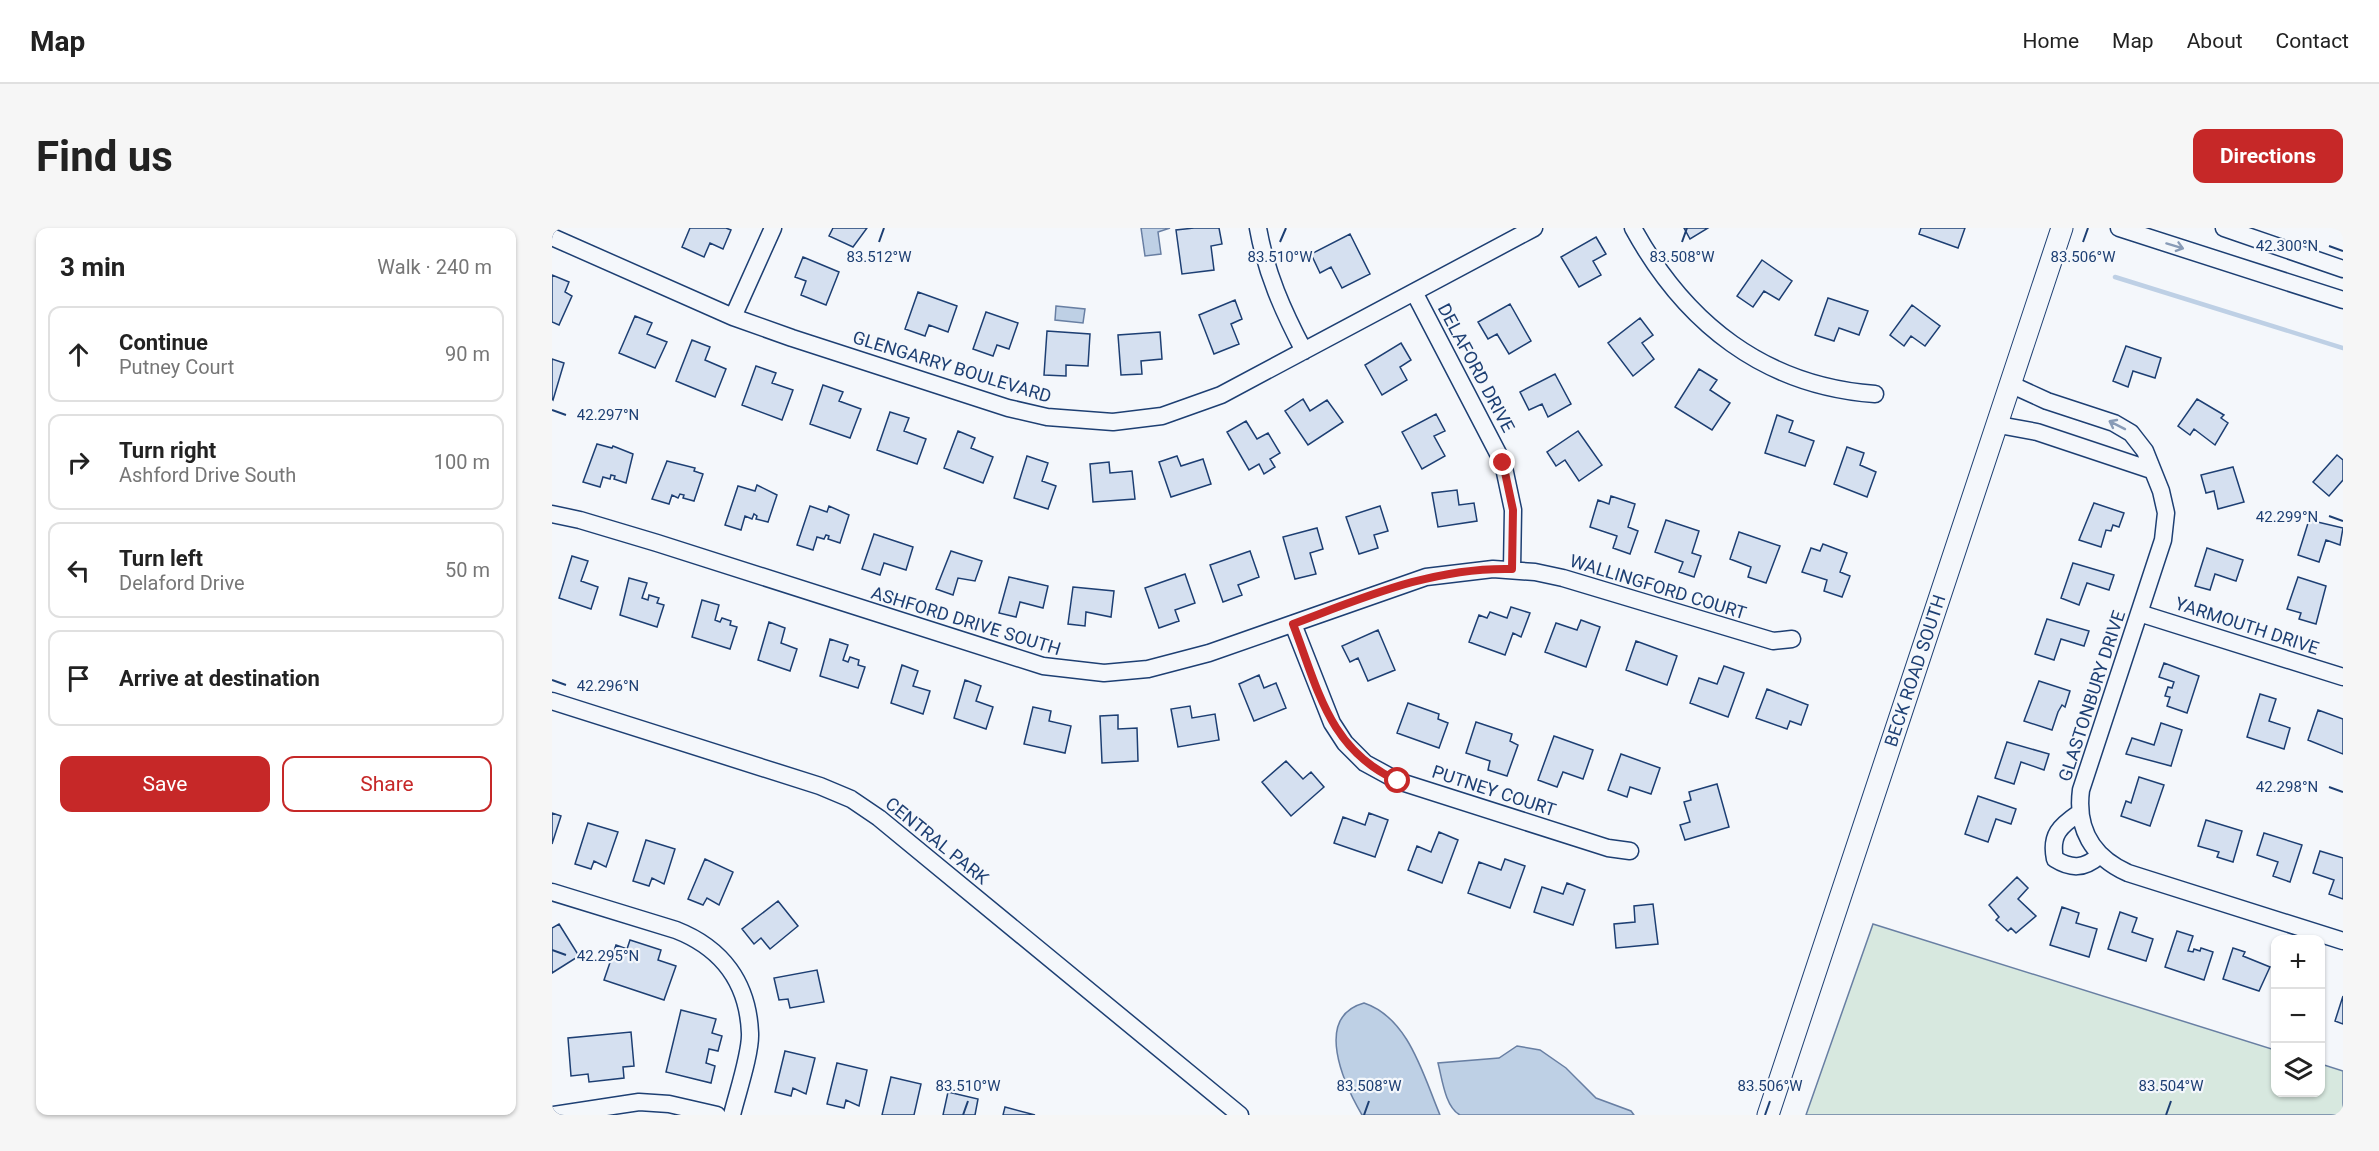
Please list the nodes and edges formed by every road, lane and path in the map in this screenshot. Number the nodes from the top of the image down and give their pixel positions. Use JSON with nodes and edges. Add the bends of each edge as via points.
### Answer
{"nodes":[{"id":1,"x":773,"y":228,"type":"edge"},
{"id":2,"x":1258,"y":228,"type":"edge"},
{"id":3,"x":1534,"y":228,"type":"edge"},
{"id":4,"x":1633,"y":228,"type":"edge"},
{"id":5,"x":2062,"y":228,"type":"edge"},
{"id":6,"x":2119,"y":228,"type":"edge"},
{"id":7,"x":2224,"y":228,"type":"edge"},
{"id":8,"x":552,"y":237,"type":"edge"},
{"id":9,"x":2343,"y":269,"type":"edge"},
{"id":10,"x":1414,"y":292,"type":"junction"},
{"id":11,"x":2343,"y":300,"type":"edge"},
{"id":12,"x":734,"y":317,"type":"junction"},
{"id":13,"x":1304,"y":351,"type":"junction"},
{"id":14,"x":2012,"y":385,"type":"junction"},
{"id":15,"x":1875,"y":394,"type":"dead end"},
{"id":16,"x":1999,"y":424,"type":"junction"},
{"id":17,"x":2151,"y":470,"type":"junction"},
{"id":18,"x":552,"y":514,"type":"edge"},
{"id":19,"x":1512,"y":569,"type":"junction"},
{"id":20,"x":2139,"y":613,"type":"junction"},
{"id":21,"x":1293,"y":624,"type":"junction"},
{"id":22,"x":1792,"y":639,"type":"dead end"},
{"id":23,"x":2343,"y":677,"type":"edge"},
{"id":24,"x":552,"y":701,"type":"edge"},
{"id":25,"x":2079,"y":813,"type":"junction"},
{"id":26,"x":1630,"y":851,"type":"dead end"},
{"id":27,"x":2099,"y":856,"type":"junction"},
{"id":28,"x":552,"y":892,"type":"edge"},
{"id":29,"x":2343,"y":941,"type":"edge"},
{"id":30,"x":554,"y":1115,"type":"edge"},
{"id":31,"x":717,"y":1115,"type":"edge"},
{"id":32,"x":732,"y":1115,"type":"edge"},
{"id":33,"x":1240,"y":1115,"type":"edge"},
{"id":34,"x":1768,"y":1115,"type":"edge"}],
"edges":[{"from":1,"to":12,"type":"street"},
{"from":2,"to":13,"type":"street","via":[[1271,281]]},
{"from":3,"to":10,"type":"street","name":"GLENGARRY BOULEVARD"},
{"from":4,"to":15,"type":"street","via":[[1674,293],[1727,341],[1787,374],[1850,393]]},
{"from":5,"to":14,"type":"main road","name":"BECK ROAD SOUTH"},
{"from":6,"to":11,"type":"street","one_way":true},
{"from":7,"to":9,"type":"street"},
{"from":8,"to":12,"type":"street","name":"GLENGARRY BOULEVARD"},
{"from":10,"to":13,"type":"street","name":"GLENGARRY BOULEVARD"},
{"from":10,"to":19,"type":"street","name":"DELAFORD DRIVE","via":[[1503,463],[1513,510]]},
{"from":12,"to":13,"type":"street","name":"GLENGARRY BOULEVARD","via":[[1008,408],[1086,422],[1141,420],[1189,408]]},
{"from":14,"to":16,"type":"main road","name":"BECK ROAD SOUTH"},
{"from":17,"to":14,"type":"street","name":"GLASTONBURY DRIVE","one_way":true,"via":[[2145,451],[2132,433]]},
{"from":16,"to":17,"type":"street","via":[[2037,432]]},
{"from":16,"to":34,"type":"main road","name":"BECK ROAD SOUTH"},
{"from":17,"to":20,"type":"street","name":"GLASTONBURY DRIVE","via":[[2164,501],[2165,532]]},
{"from":18,"to":21,"type":"street","name":"ASHFORD DRIVE SOUTH","via":[[646,540],[974,646],[1063,670],[1104,673],[1149,669]]},
{"from":19,"to":21,"type":"street","name":"ASHFORD DRIVE SOUTH","via":[[1426,577]]},
{"from":19,"to":22,"type":"street","name":"WALLINGFORD COURT","via":[[1563,578],[1773,641]]},
{"from":20,"to":23,"type":"street","name":"YARMOUTH DRIVE"},
{"from":20,"to":25,"type":"street","name":"GLASTONBURY DRIVE","via":[[2081,790]]},
{"from":21,"to":26,"type":"street","name":"PUTNEY COURT","via":[[1332,723],[1365,763],[1398,781],[1608,848]]},
{"from":24,"to":33,"type":"street","name":"CENTRAL PARK","via":[[851,799]]},
{"from":25,"to":27,"type":"street","name":"GLASTONBURY DRIVE","via":[[2085,835]]},
{"from":25,"to":27,"type":"street","via":[[2055,834],[2055,859],[2066,866],[2081,867]]},
{"from":27,"to":29,"type":"street","name":"GLASTONBURY DRIVE","via":[[2128,873]]},
{"from":28,"to":32,"type":"street","via":[[693,936],[720,955],[743,999],[750,1034]]},
{"from":30,"to":31,"type":"street","via":[[639,1101]]}]}
